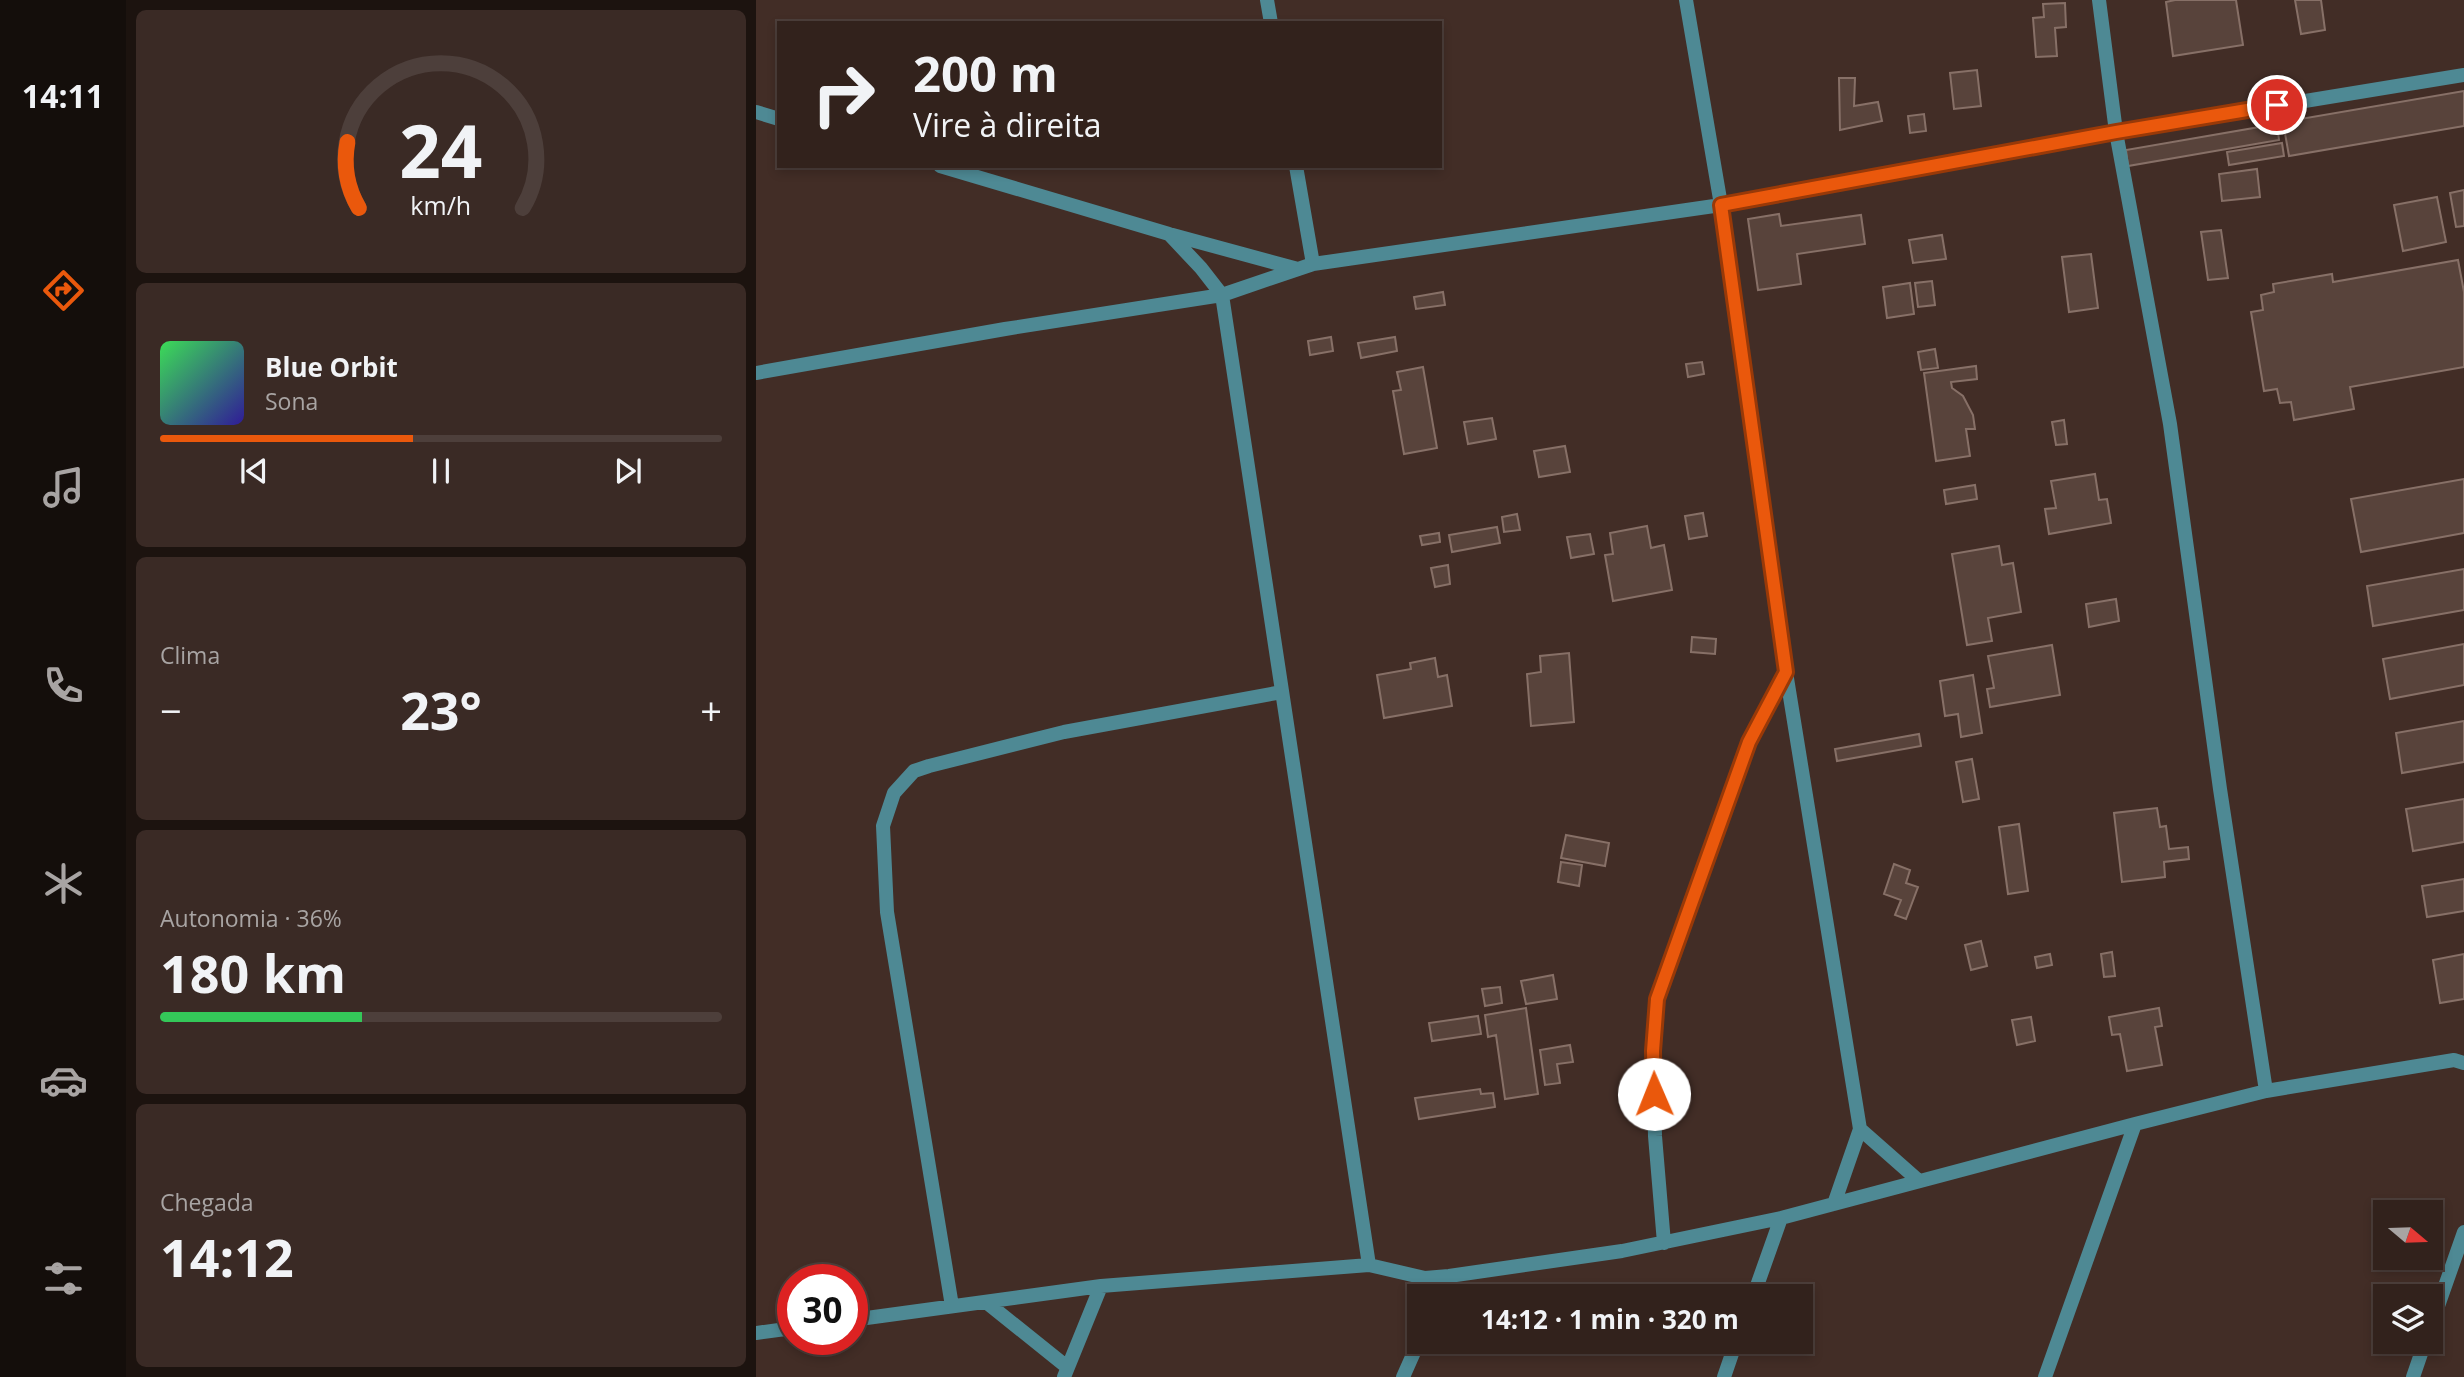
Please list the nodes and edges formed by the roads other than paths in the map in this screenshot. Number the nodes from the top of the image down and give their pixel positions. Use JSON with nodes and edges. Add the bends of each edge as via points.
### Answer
{"nodes":[{"id":1,"x":1267,"y":0,"type":"edge"},
{"id":2,"x":1686,"y":0,"type":"edge"},
{"id":3,"x":2099,"y":0,"type":"edge"},
{"id":4,"x":1271,"y":21,"type":"edge"},
{"id":5,"x":2464,"y":75,"type":"edge"},
{"id":6,"x":756,"y":113,"type":"edge"},
{"id":7,"x":777,"y":118,"type":"edge"},
{"id":8,"x":2116,"y":132,"type":"junction"},
{"id":9,"x":947,"y":168,"type":"edge"},
{"id":10,"x":1296,"y":168,"type":"edge"},
{"id":11,"x":1721,"y":205,"type":"junction"},
{"id":12,"x":1169,"y":234,"type":"junction"},
{"id":13,"x":1313,"y":264,"type":"junction"},
{"id":14,"x":1298,"y":269,"type":"junction"},
{"id":15,"x":1222,"y":295,"type":"junction"},
{"id":16,"x":756,"y":373,"type":"edge"},
{"id":17,"x":1786,"y":672,"type":"junction"},
{"id":18,"x":1282,"y":692,"type":"junction"},
{"id":19,"x":2464,"y":1063,"type":"edge"},
{"id":20,"x":2266,"y":1091,"type":"junction"},
{"id":21,"x":2134,"y":1124,"type":"junction"},
{"id":22,"x":1860,"y":1129,"type":"junction"},
{"id":23,"x":1919,"y":1181,"type":"junction"},
{"id":24,"x":1834,"y":1204,"type":"junction"},
{"id":25,"x":1781,"y":1218,"type":"junction"},
{"id":26,"x":2464,"y":1232,"type":"edge"},
{"id":27,"x":1664,"y":1243,"type":"junction"},
{"id":28,"x":1369,"y":1265,"type":"junction"},
{"id":29,"x":1449,"y":1276,"type":"junction"},
{"id":30,"x":1445,"y":1284,"type":"edge"},
{"id":31,"x":1758,"y":1284,"type":"edge"},
{"id":32,"x":1101,"y":1286,"type":"junction"},
{"id":33,"x":2443,"y":1292,"type":"edge"},
{"id":34,"x":986,"y":1302,"type":"junction"},
{"id":35,"x":952,"y":1306,"type":"junction"},
{"id":36,"x":868,"y":1318,"type":"edge"},
{"id":37,"x":777,"y":1330,"type":"edge"},
{"id":38,"x":756,"y":1333,"type":"edge"},
{"id":39,"x":1413,"y":1354,"type":"edge"},
{"id":40,"x":1732,"y":1354,"type":"edge"},
{"id":41,"x":2421,"y":1354,"type":"edge"},
{"id":42,"x":1066,"y":1372,"type":"edge"},
{"id":43,"x":1403,"y":1377,"type":"edge"},
{"id":44,"x":1724,"y":1377,"type":"edge"},
{"id":45,"x":2045,"y":1377,"type":"edge"},
{"id":46,"x":2413,"y":1377,"type":"edge"}],
"edges":[{"from":1,"to":4,"type":"street"},
{"from":2,"to":11,"type":"street"},
{"from":3,"to":8,"type":"street"},
{"from":5,"to":8,"type":"street"},
{"from":6,"to":7,"type":"street"},
{"from":8,"to":11,"type":"street"},
{"from":8,"to":20,"type":"street","via":[[2170,424]]},
{"from":9,"to":12,"type":"street"},
{"from":10,"to":13,"type":"street"},
{"from":11,"to":13,"type":"street"},
{"from":11,"to":17,"type":"street"},
{"from":12,"to":14,"type":"street"},
{"from":12,"to":15,"type":"street"},
{"from":13,"to":14,"type":"street"},
{"from":14,"to":15,"type":"street"},
{"from":15,"to":16,"type":"street"},
{"from":15,"to":18,"type":"street"},
{"from":17,"to":22,"type":"street"},
{"from":17,"to":27,"type":"street","via":[[1749,742],[1657,999],[1655,1136]]},
{"from":18,"to":28,"type":"street"},
{"from":18,"to":35,"type":"street","via":[[1064,732],[929,766],[914,771],[894,793],[883,826],[887,912]]},
{"from":19,"to":20,"type":"street","via":[[2454,1060]]},
{"from":20,"to":21,"type":"street"},
{"from":21,"to":23,"type":"street"},
{"from":21,"to":45,"type":"street"},
{"from":22,"to":23,"type":"street"},
{"from":22,"to":24,"type":"street"},
{"from":23,"to":24,"type":"street"},
{"from":24,"to":25,"type":"street"},
{"from":25,"to":27,"type":"street"},
{"from":25,"to":31,"type":"street"},
{"from":26,"to":33,"type":"street"},
{"from":27,"to":29,"type":"street"},
{"from":28,"to":29,"type":"street","via":[[1426,1278]]},
{"from":28,"to":32,"type":"street"},
{"from":29,"to":30,"type":"street"},
{"from":32,"to":34,"type":"street"},
{"from":32,"to":42,"type":"street"},
{"from":34,"to":35,"type":"street"},
{"from":34,"to":42,"type":"street"},
{"from":35,"to":36,"type":"street"},
{"from":37,"to":38,"type":"street"},
{"from":39,"to":43,"type":"street"},
{"from":40,"to":44,"type":"street"},
{"from":41,"to":46,"type":"street"}]}
